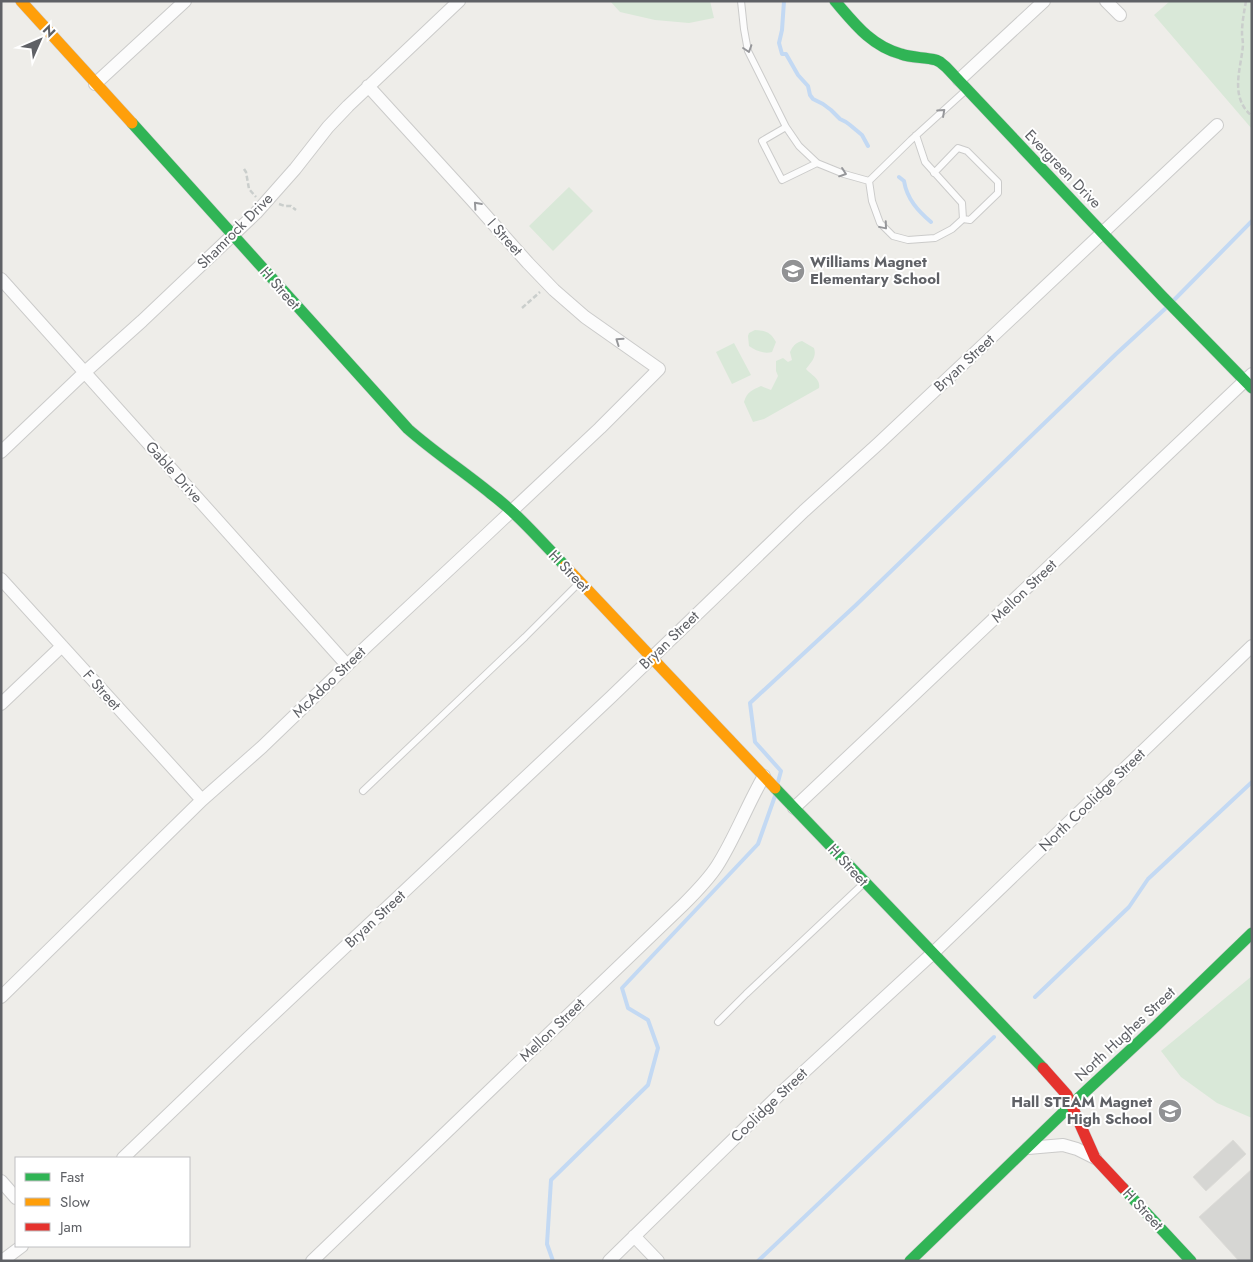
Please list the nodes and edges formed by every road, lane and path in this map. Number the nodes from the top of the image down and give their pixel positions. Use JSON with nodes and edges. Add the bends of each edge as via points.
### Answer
{"nodes":[{"id":1,"x":21,"y":1,"type":"edge"},
{"id":2,"x":185,"y":1,"type":"edge"},
{"id":3,"x":459,"y":1,"type":"edge"},
{"id":4,"x":742,"y":1,"type":"edge"},
{"id":5,"x":835,"y":1,"type":"edge"},
{"id":6,"x":1044,"y":1,"type":"edge"},
{"id":7,"x":1106,"y":1,"type":"edge"},
{"id":8,"x":1246,"y":1,"type":"edge"},
{"id":9,"x":1120,"y":16,"type":"dead end"},
{"id":10,"x":95,"y":84,"type":"junction"},
{"id":11,"x":964,"y":84,"type":"junction"},
{"id":12,"x":368,"y":86,"type":"junction"},
{"id":13,"x":1252,"y":116,"type":"edge"},
{"id":14,"x":1217,"y":125,"type":"dead end"},
{"id":15,"x":786,"y":126,"type":"junction"},
{"id":16,"x":916,"y":135,"type":"junction"},
{"id":17,"x":817,"y":163,"type":"junction"},
{"id":18,"x":244,"y":169,"type":"dead end"},
{"id":19,"x":934,"y":173,"type":"junction"},
{"id":20,"x":870,"y":181,"type":"junction"},
{"id":21,"x":268,"y":200,"type":"junction"},
{"id":22,"x":296,"y":210,"type":"dead end"},
{"id":23,"x":963,"y":220,"type":"junction"},
{"id":24,"x":1102,"y":232,"type":"junction"},
{"id":25,"x":232,"y":235,"type":"junction"},
{"id":26,"x":1,"y":279,"type":"edge"},
{"id":27,"x":549,"y":284,"type":"junction"},
{"id":28,"x":522,"y":308,"type":"dead end"},
{"id":29,"x":659,"y":370,"type":"joint"},
{"id":30,"x":85,"y":372,"type":"junction"},
{"id":31,"x":1249,"y":381,"type":"edge"},
{"id":32,"x":1,"y":452,"type":"edge"},
{"id":33,"x":511,"y":512,"type":"junction"},
{"id":34,"x":1,"y":580,"type":"edge"},
{"id":35,"x":580,"y":582,"type":"junction"},
{"id":36,"x":62,"y":646,"type":"junction"},
{"id":37,"x":1252,"y":646,"type":"edge"},
{"id":38,"x":651,"y":657,"type":"junction"},
{"id":39,"x":347,"y":665,"type":"junction"},
{"id":40,"x":1,"y":704,"type":"edge"},
{"id":41,"x":767,"y":779,"type":"junction"},
{"id":42,"x":363,"y":791,"type":"dead end"},
{"id":43,"x":202,"y":800,"type":"junction"},
{"id":44,"x":791,"y":804,"type":"junction"},
{"id":45,"x":864,"y":882,"type":"junction"},
{"id":46,"x":1252,"y":933,"type":"edge"},
{"id":47,"x":933,"y":953,"type":"junction"},
{"id":48,"x":1,"y":997,"type":"edge"},
{"id":49,"x":718,"y":1022,"type":"dead end"},
{"id":50,"x":1071,"y":1106,"type":"junction"},
{"id":51,"x":1028,"y":1148,"type":"junction"},
{"id":52,"x":124,"y":1157,"type":"edge"},
{"id":53,"x":1095,"y":1158,"type":"junction"},
{"id":54,"x":1,"y":1181,"type":"edge"},
{"id":55,"x":15,"y":1197,"type":"edge"},
{"id":56,"x":634,"y":1236,"type":"junction"},
{"id":57,"x":21,"y":1247,"type":"edge"},
{"id":58,"x":2,"y":1261,"type":"edge"},
{"id":59,"x":312,"y":1261,"type":"edge"},
{"id":60,"x":609,"y":1261,"type":"edge"},
{"id":61,"x":658,"y":1261,"type":"edge"},
{"id":62,"x":910,"y":1261,"type":"edge"},
{"id":63,"x":1191,"y":1261,"type":"edge"}],
"edges":[{"from":1,"to":10,"type":"street","name":"H Street"},
{"from":2,"to":10,"type":"street"},
{"from":3,"to":12,"type":"street","name":"Shamrock Drive"},
{"from":4,"to":15,"type":"lane","one_way":true,"via":[[748,51]]},
{"from":5,"to":11,"type":"street","name":"Evergreen Drive","via":[[874,43],[910,57],[937,61]]},
{"from":6,"to":11,"type":"street"},
{"from":7,"to":9,"type":"street"},
{"from":8,"to":13,"type":"path","via":[[1238,82],[1240,101]]},
{"from":10,"to":25,"type":"street","name":"H Street"},
{"from":16,"to":11,"type":"lane","one_way":true},
{"from":11,"to":24,"type":"street","name":"Evergreen Drive"},
{"from":12,"to":21,"type":"street","name":"Shamrock Drive","via":[[328,127]]},
{"from":27,"to":12,"type":"street","name":"I Street","one_way":true},
{"from":14,"to":24,"type":"street","name":"Bryan Street"},
{"from":15,"to":17,"type":"lane","via":[[799,146]]},
{"from":15,"to":17,"type":"lane","via":[[762,140],[782,180]]},
{"from":16,"to":19,"type":"lane","via":[[925,162]]},
{"from":16,"to":20,"type":"lane"},
{"from":17,"to":20,"type":"lane","one_way":true},
{"from":18,"to":21,"type":"path","via":[[249,189]]},
{"from":19,"to":23,"type":"lane","via":[[962,203]]},
{"from":19,"to":23,"type":"lane","via":[[958,148],[967,150],[998,182],[998,193],[970,220]]},
{"from":20,"to":23,"type":"lane","one_way":true,"via":[[872,201],[880,223],[893,236],[908,240],[935,238]]},
{"from":21,"to":22,"type":"path"},
{"from":21,"to":25,"type":"street","name":"Shamrock Drive"},
{"from":24,"to":31,"type":"street","name":"Evergreen Drive","via":[[1178,313]]},
{"from":24,"to":38,"type":"street","name":"Bryan Street"},
{"from":25,"to":30,"type":"street","name":"Shamrock Drive"},
{"from":25,"to":33,"type":"street","name":"H Street","via":[[408,429]]},
{"from":26,"to":30,"type":"street","name":"Gable Drive"},
{"from":27,"to":28,"type":"path"},
{"from":29,"to":27,"type":"street","name":"I Street","one_way":true,"via":[[585,317]]},
{"from":29,"to":33,"type":"street","name":"McAdoo Street"},
{"from":30,"to":32,"type":"street","name":"Shamrock Drive"},
{"from":30,"to":39,"type":"street","name":"Gable Drive"},
{"from":31,"to":44,"type":"street","name":"Mellon Street","via":[[905,704]]},
{"from":33,"to":35,"type":"street","name":"H Street"},
{"from":33,"to":39,"type":"street","name":"McAdoo Street"},
{"from":34,"to":36,"type":"street","name":"F Street"},
{"from":35,"to":38,"type":"street","name":"H Street"},
{"from":35,"to":42,"type":"lane"},
{"from":36,"to":40,"type":"street"},
{"from":36,"to":43,"type":"street","name":"F Street"},
{"from":37,"to":47,"type":"street","name":"North Coolidge Street"},
{"from":38,"to":41,"type":"street","name":"H Street"},
{"from":38,"to":52,"type":"street","name":"Bryan Street"},
{"from":39,"to":43,"type":"street","name":"McAdoo Street"},
{"from":41,"to":44,"type":"street","name":"H Street"},
{"from":41,"to":59,"type":"street","name":"Mellon Street","via":[[751,798],[725,853],[709,878]]},
{"from":43,"to":48,"type":"street","name":"McAdoo Street"},
{"from":44,"to":45,"type":"street","name":"H Street"},
{"from":45,"to":47,"type":"street","name":"H Street"},
{"from":45,"to":49,"type":"lane"},
{"from":46,"to":50,"type":"street","name":"North Hughes Street"},
{"from":47,"to":50,"type":"street","name":"H Street","via":[[1060,1086]]},
{"from":47,"to":56,"type":"street","name":"Coolidge Street","via":[[782,1092]]},
{"from":50,"to":51,"type":"street","name":"North Hughes Street"},
{"from":50,"to":53,"type":"street","name":"H Street"},
{"from":51,"to":53,"type":"street","name":"H Street","via":[[1063,1144]]},
{"from":51,"to":62,"type":"street","name":"North Hughes Street"},
{"from":53,"to":63,"type":"street","name":"H Street"},
{"from":54,"to":55,"type":"street"},
{"from":56,"to":60,"type":"street","name":"Coolidge Street"},
{"from":56,"to":61,"type":"street"},
{"from":57,"to":58,"type":"street"}]}
